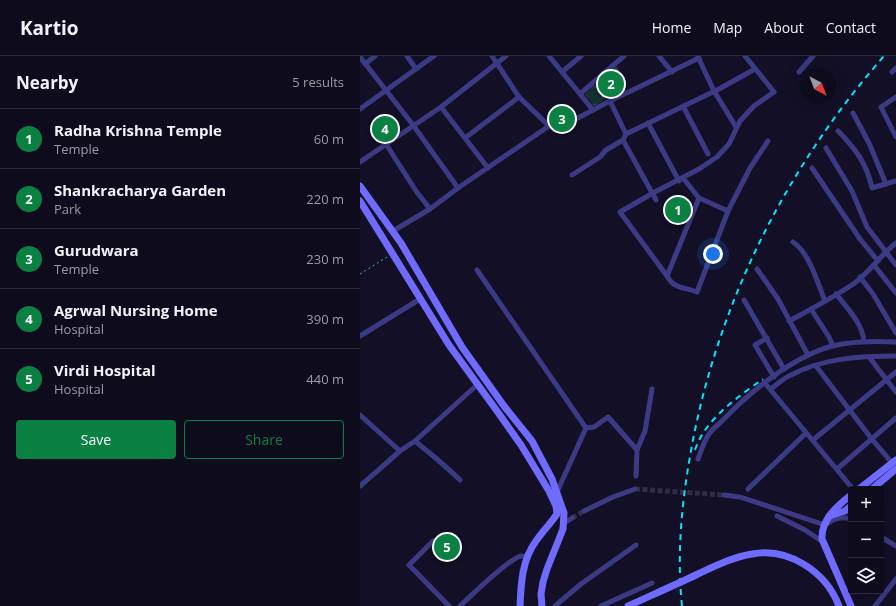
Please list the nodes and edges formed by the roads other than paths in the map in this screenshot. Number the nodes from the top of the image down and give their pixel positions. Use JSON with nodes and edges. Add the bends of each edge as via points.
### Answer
{"nodes":[{"id":1,"x":360,"y":56,"type":"edge"},
{"id":2,"x":375,"y":56,"type":"edge"},
{"id":3,"x":407,"y":56,"type":"edge"},
{"id":4,"x":434,"y":56,"type":"edge"},
{"id":5,"x":492,"y":56,"type":"edge"},
{"id":6,"x":506,"y":56,"type":"edge"},
{"id":7,"x":549,"y":56,"type":"edge"},
{"id":8,"x":581,"y":56,"type":"edge"},
{"id":9,"x":624,"y":56,"type":"edge"},
{"id":10,"x":659,"y":56,"type":"edge"},
{"id":11,"x":813,"y":56,"type":"edge"},
{"id":12,"x":698,"y":57,"type":"edge"},
{"id":13,"x":747,"y":57,"type":"edge"},
{"id":14,"x":365,"y":64,"type":"junction"},
{"id":15,"x":498,"y":64,"type":"junction"},
{"id":16,"x":416,"y":68,"type":"junction"},
{"id":17,"x":755,"y":69,"type":"junction"},
{"id":18,"x":562,"y":72,"type":"junction"},
{"id":19,"x":672,"y":72,"type":"junction"},
{"id":20,"x":799,"y":72,"type":"dead end"},
{"id":21,"x":386,"y":90,"type":"junction"},
{"id":22,"x":714,"y":91,"type":"junction"},
{"id":23,"x":580,"y":94,"type":"junction"},
{"id":24,"x":519,"y":97,"type":"junction"},
{"id":25,"x":896,"y":97,"type":"edge"},
{"id":26,"x":610,"y":101,"type":"junction"},
{"id":27,"x":683,"y":106,"type":"junction"},
{"id":28,"x":441,"y":107,"type":"junction"},
{"id":29,"x":360,"y":109,"type":"edge"},
{"id":30,"x":593,"y":110,"type":"junction"},
{"id":31,"x":853,"y":113,"type":"dead end"},
{"id":32,"x":648,"y":123,"type":"junction"},
{"id":33,"x":413,"y":125,"type":"junction"},
{"id":34,"x":549,"y":126,"type":"junction"},
{"id":35,"x":736,"y":127,"type":"junction"},
{"id":36,"x":838,"y":132,"type":"dead end"},
{"id":37,"x":626,"y":134,"type":"junction"},
{"id":38,"x":896,"y":137,"type":"edge"},
{"id":39,"x":465,"y":138,"type":"junction"},
{"id":40,"x":624,"y":140,"type":"junction"},
{"id":41,"x":768,"y":141,"type":"dead end"},
{"id":42,"x":386,"y":144,"type":"junction"},
{"id":43,"x":826,"y":148,"type":"dead end"},
{"id":44,"x":708,"y":154,"type":"dead end"},
{"id":45,"x":360,"y":162,"type":"edge"},
{"id":46,"x":488,"y":168,"type":"junction"},
{"id":47,"x":812,"y":168,"type":"dead end"},
{"id":48,"x":572,"y":175,"type":"dead end"},
{"id":49,"x":681,"y":180,"type":"junction"},
{"id":50,"x":896,"y":181,"type":"edge"},
{"id":51,"x":886,"y":184,"type":"junction"},
{"id":52,"x":360,"y":186,"type":"edge"},
{"id":53,"x":458,"y":188,"type":"junction"},
{"id":54,"x":653,"y":193,"type":"junction"},
{"id":55,"x":699,"y":198,"type":"junction"},
{"id":56,"x":656,"y":200,"type":"dead end"},
{"id":57,"x":360,"y":201,"type":"edge"},
{"id":58,"x":430,"y":209,"type":"junction"},
{"id":59,"x":728,"y":211,"type":"junction"},
{"id":60,"x":393,"y":231,"type":"junction"},
{"id":61,"x":793,"y":242,"type":"dead end"},
{"id":62,"x":896,"y":243,"type":"edge"},
{"id":63,"x":886,"y":251,"type":"junction"},
{"id":64,"x":878,"y":261,"type":"junction"},
{"id":65,"x":874,"y":265,"type":"junction"},
{"id":66,"x":896,"y":265,"type":"edge"},
{"id":67,"x":757,"y":269,"type":"dead end"},
{"id":68,"x":477,"y":270,"type":"dead end"},
{"id":69,"x":667,"y":276,"type":"junction"},
{"id":70,"x":860,"y":278,"type":"junction"},
{"id":71,"x":896,"y":293,"type":"edge"},
{"id":72,"x":836,"y":294,"type":"junction"},
{"id":73,"x":420,"y":298,"type":"junction"},
{"id":74,"x":744,"y":300,"type":"dead end"},
{"id":75,"x":825,"y":301,"type":"junction"},
{"id":76,"x":811,"y":309,"type":"junction"},
{"id":77,"x":789,"y":322,"type":"junction"},
{"id":78,"x":896,"y":333,"type":"edge"},
{"id":79,"x":360,"y":336,"type":"edge"},
{"id":80,"x":767,"y":338,"type":"junction"},
{"id":81,"x":864,"y":342,"type":"junction"},
{"id":82,"x":894,"y":342,"type":"edge"},
{"id":83,"x":833,"y":346,"type":"junction"},
{"id":84,"x":808,"y":355,"type":"junction"},
{"id":85,"x":896,"y":356,"type":"edge"},
{"id":86,"x":869,"y":357,"type":"junction"},
{"id":87,"x":816,"y":366,"type":"junction"},
{"id":88,"x":784,"y":370,"type":"junction"},
{"id":89,"x":896,"y":372,"type":"edge"},
{"id":90,"x":774,"y":377,"type":"junction"},
{"id":91,"x":886,"y":380,"type":"junction"},
{"id":92,"x":764,"y":382,"type":"junction"},
{"id":93,"x":478,"y":384,"type":"junction"},
{"id":94,"x":652,"y":389,"type":"dead end"},
{"id":95,"x":771,"y":389,"type":"junction"},
{"id":96,"x":896,"y":392,"type":"edge"},
{"id":97,"x":850,"y":409,"type":"junction"},
{"id":98,"x":360,"y":415,"type":"edge"},
{"id":99,"x":896,"y":418,"type":"edge"},
{"id":100,"x":586,"y":428,"type":"junction"},
{"id":101,"x":806,"y":433,"type":"junction"},
{"id":102,"x":871,"y":438,"type":"junction"},
{"id":103,"x":813,"y":440,"type":"junction"},
{"id":104,"x":415,"y":441,"type":"junction"},
{"id":105,"x":637,"y":450,"type":"junction"},
{"id":106,"x":400,"y":451,"type":"junction"},
{"id":107,"x":698,"y":459,"type":"dead end"},
{"id":108,"x":895,"y":464,"type":"edge"},
{"id":109,"x":838,"y":469,"type":"junction"},
{"id":110,"x":636,"y":476,"type":"dead end"},
{"id":111,"x":460,"y":480,"type":"dead end"},
{"id":112,"x":360,"y":486,"type":"edge"},
{"id":113,"x":851,"y":486,"type":"edge"},
{"id":114,"x":863,"y":486,"type":"edge"},
{"id":115,"x":875,"y":486,"type":"edge"},
{"id":116,"x":635,"y":489,"type":"tunnel mouth"},
{"id":117,"x":748,"y":489,"type":"dead end"},
{"id":118,"x":557,"y":492,"type":"junction"},
{"id":119,"x":724,"y":495,"type":"tunnel mouth"},
{"id":120,"x":848,"y":497,"type":"edge"},
{"id":121,"x":848,"y":508,"type":"edge"},
{"id":122,"x":584,"y":511,"type":"tunnel mouth"},
{"id":123,"x":561,"y":513,"type":"junction"},
{"id":124,"x":777,"y":516,"type":"dead end"},
{"id":125,"x":829,"y":516,"type":"junction"},
{"id":126,"x":572,"y":518,"type":"tunnel mouth"},
{"id":127,"x":848,"y":518,"type":"edge"},
{"id":128,"x":815,"y":521,"type":"junction"},
{"id":129,"x":563,"y":524,"type":"junction"},
{"id":130,"x":825,"y":524,"type":"junction"},
{"id":131,"x":805,"y":530,"type":"junction"},
{"id":132,"x":884,"y":539,"type":"edge"},
{"id":133,"x":433,"y":541,"type":"dead end"},
{"id":134,"x":823,"y":542,"type":"junction"},
{"id":135,"x":636,"y":545,"type":"dead end"},
{"id":136,"x":896,"y":546,"type":"edge"},
{"id":137,"x":527,"y":557,"type":"junction"},
{"id":138,"x":896,"y":579,"type":"edge"},
{"id":139,"x":652,"y":583,"type":"dead end"},
{"id":140,"x":611,"y":604,"type":"edge"},
{"id":141,"x":449,"y":606,"type":"edge"},
{"id":142,"x":460,"y":606,"type":"edge"},
{"id":143,"x":520,"y":606,"type":"edge"},
{"id":144,"x":542,"y":606,"type":"edge"},
{"id":145,"x":555,"y":606,"type":"edge"},
{"id":146,"x":601,"y":606,"type":"edge"},
{"id":147,"x":628,"y":606,"type":"edge"},
{"id":148,"x":839,"y":606,"type":"edge"},
{"id":149,"x":851,"y":606,"type":"edge"},
{"id":150,"x":875,"y":606,"type":"edge"}],
"edges":[{"from":1,"to":14,"type":"street"},
{"from":2,"to":14,"type":"street"},
{"from":3,"to":16,"type":"street"},
{"from":4,"to":16,"type":"street"},
{"from":5,"to":15,"type":"street"},
{"from":6,"to":15,"type":"street"},
{"from":7,"to":18,"type":"street"},
{"from":8,"to":18,"type":"street"},
{"from":9,"to":23,"type":"street"},
{"from":10,"to":19,"type":"street"},
{"from":11,"to":20,"type":"street"},
{"from":12,"to":19,"type":"street"},
{"from":12,"to":22,"type":"street"},
{"from":13,"to":17,"type":"street"},
{"from":14,"to":21,"type":"street"},
{"from":15,"to":24,"type":"street"},
{"from":15,"to":28,"type":"street"},
{"from":16,"to":21,"type":"street"},
{"from":17,"to":22,"type":"street"},
{"from":17,"to":35,"type":"street","via":[[774,92],[754,106]]},
{"from":18,"to":23,"type":"street"},
{"from":19,"to":26,"type":"street"},
{"from":21,"to":29,"type":"street"},
{"from":21,"to":33,"type":"street"},
{"from":22,"to":27,"type":"street"},
{"from":22,"to":35,"type":"street"},
{"from":23,"to":30,"type":"street"},
{"from":24,"to":34,"type":"street"},
{"from":24,"to":39,"type":"street"},
{"from":25,"to":38,"type":"street","via":[[880,107]]},
{"from":26,"to":30,"type":"street"},
{"from":26,"to":37,"type":"street"},
{"from":27,"to":32,"type":"street"},
{"from":27,"to":44,"type":"street"},
{"from":28,"to":33,"type":"street"},
{"from":28,"to":39,"type":"street"},
{"from":30,"to":34,"type":"street","via":[[557,129]]},
{"from":31,"to":51,"type":"street"},
{"from":32,"to":37,"type":"street"},
{"from":32,"to":49,"type":"street"},
{"from":33,"to":42,"type":"street"},
{"from":33,"to":53,"type":"street"},
{"from":34,"to":46,"type":"street"},
{"from":35,"to":49,"type":"street","via":[[729,144],[717,157]]},
{"from":36,"to":51,"type":"street","via":[[853,146],[869,175],[872,188]]},
{"from":37,"to":40,"type":"street"},
{"from":39,"to":46,"type":"street"},
{"from":40,"to":48,"type":"street"},
{"from":40,"to":54,"type":"street"},
{"from":41,"to":59,"type":"street","via":[[750,168]]},
{"from":42,"to":45,"type":"street"},
{"from":42,"to":58,"type":"street"},
{"from":43,"to":63,"type":"street","via":[[852,192],[868,227]]},
{"from":46,"to":53,"type":"street"},
{"from":47,"to":64,"type":"street"},
{"from":49,"to":54,"type":"street"},
{"from":49,"to":55,"type":"street"},
{"from":50,"to":51,"type":"street"},
{"from":52,"to":60,"type":"street"},
{"from":53,"to":58,"type":"street"},
{"from":54,"to":56,"type":"street"},
{"from":54,"to":69,"type":"street","via":[[620,212]]},
{"from":55,"to":59,"type":"street"},
{"from":55,"to":69,"type":"street"},
{"from":57,"to":73,"type":"street"},
{"from":58,"to":60,"type":"street"},
{"from":59,"to":69,"type":"street","via":[[697,292],[670,283]]},
{"from":60,"to":118,"type":"street","via":[[462,348],[532,441]]},
{"from":61,"to":75,"type":"street","via":[[803,250]]},
{"from":62,"to":63,"type":"street"},
{"from":63,"to":64,"type":"street"},
{"from":63,"to":66,"type":"street"},
{"from":64,"to":65,"type":"street"},
{"from":65,"to":70,"type":"street"},
{"from":65,"to":71,"type":"street"},
{"from":67,"to":77,"type":"street","via":[[778,299]]},
{"from":68,"to":100,"type":"street"},
{"from":70,"to":72,"type":"street"},
{"from":70,"to":78,"type":"street","via":[[873,294]]},
{"from":72,"to":75,"type":"street"},
{"from":72,"to":81,"type":"street","via":[[858,323]]},
{"from":73,"to":79,"type":"street"},
{"from":73,"to":93,"type":"street","via":[[448,345]]},
{"from":74,"to":80,"type":"street"},
{"from":75,"to":76,"type":"street"},
{"from":76,"to":77,"type":"street"},
{"from":76,"to":83,"type":"street"},
{"from":77,"to":84,"type":"street"},
{"from":78,"to":82,"type":"street"},
{"from":80,"to":88,"type":"street"},
{"from":80,"to":90,"type":"street","via":[[755,345]]},
{"from":81,"to":82,"type":"street"},
{"from":81,"to":83,"type":"street"},
{"from":83,"to":84,"type":"street"},
{"from":84,"to":88,"type":"street"},
{"from":85,"to":86,"type":"street"},
{"from":86,"to":87,"type":"street","via":[[846,358]]},
{"from":86,"to":91,"type":"street"},
{"from":87,"to":95,"type":"street","via":[[790,375]]},
{"from":87,"to":97,"type":"street"},
{"from":88,"to":90,"type":"street"},
{"from":89,"to":91,"type":"street"},
{"from":90,"to":92,"type":"street"},
{"from":91,"to":96,"type":"street"},
{"from":91,"to":97,"type":"street"},
{"from":92,"to":95,"type":"street"},
{"from":92,"to":107,"type":"street","via":[[709,434]]},
{"from":93,"to":104,"type":"street"},
{"from":93,"to":123,"type":"street","via":[[521,445]]},
{"from":94,"to":105,"type":"street","via":[[645,431]]},
{"from":95,"to":101,"type":"street"},
{"from":97,"to":102,"type":"street"},
{"from":97,"to":103,"type":"street"},
{"from":98,"to":106,"type":"street"},
{"from":99,"to":102,"type":"street"},
{"from":100,"to":105,"type":"street","via":[[594,427],[608,417]]},
{"from":100,"to":118,"type":"street"},
{"from":101,"to":103,"type":"street"},
{"from":101,"to":117,"type":"street"},
{"from":102,"to":108,"type":"street"},
{"from":102,"to":109,"type":"street"},
{"from":103,"to":109,"type":"street"},
{"from":104,"to":106,"type":"street"},
{"from":104,"to":111,"type":"street"},
{"from":105,"to":110,"type":"street"},
{"from":106,"to":112,"type":"street"},
{"from":108,"to":114,"type":"street"},
{"from":108,"to":115,"type":"street"},
{"from":109,"to":113,"type":"street"},
{"from":116,"to":122,"type":"street"},
{"from":118,"to":123,"type":"street"},
{"from":119,"to":128,"type":"street","via":[[740,497]]},
{"from":120,"to":125,"type":"street"},
{"from":121,"to":125,"type":"street"},
{"from":123,"to":129,"type":"street"},
{"from":123,"to":137,"type":"street","via":[[536,541]]},
{"from":124,"to":131,"type":"street"},
{"from":125,"to":130,"type":"street"},
{"from":126,"to":129,"type":"street"},
{"from":127,"to":130,"type":"street","via":[[843,516]]},
{"from":128,"to":130,"type":"street"},
{"from":128,"to":131,"type":"street"},
{"from":129,"to":144,"type":"street","via":[[546,569],[541,594]]},
{"from":130,"to":134,"type":"street","via":[[821,531]]},
{"from":131,"to":134,"type":"street"},
{"from":132,"to":136,"type":"street"},
{"from":133,"to":141,"type":"street","via":[[409,566]]},
{"from":134,"to":149,"type":"street"},
{"from":135,"to":145,"type":"street"},
{"from":137,"to":142,"type":"street","via":[[521,556],[512,561]]},
{"from":137,"to":143,"type":"street","via":[[522,572]]},
{"from":138,"to":150,"type":"street"},
{"from":139,"to":140,"type":"street"},
{"from":140,"to":146,"type":"street"},
{"from":147,"to":148,"type":"street","bridge":true,"via":[[733,559],[753,553],[783,555],[805,564],[828,585]]}]}
